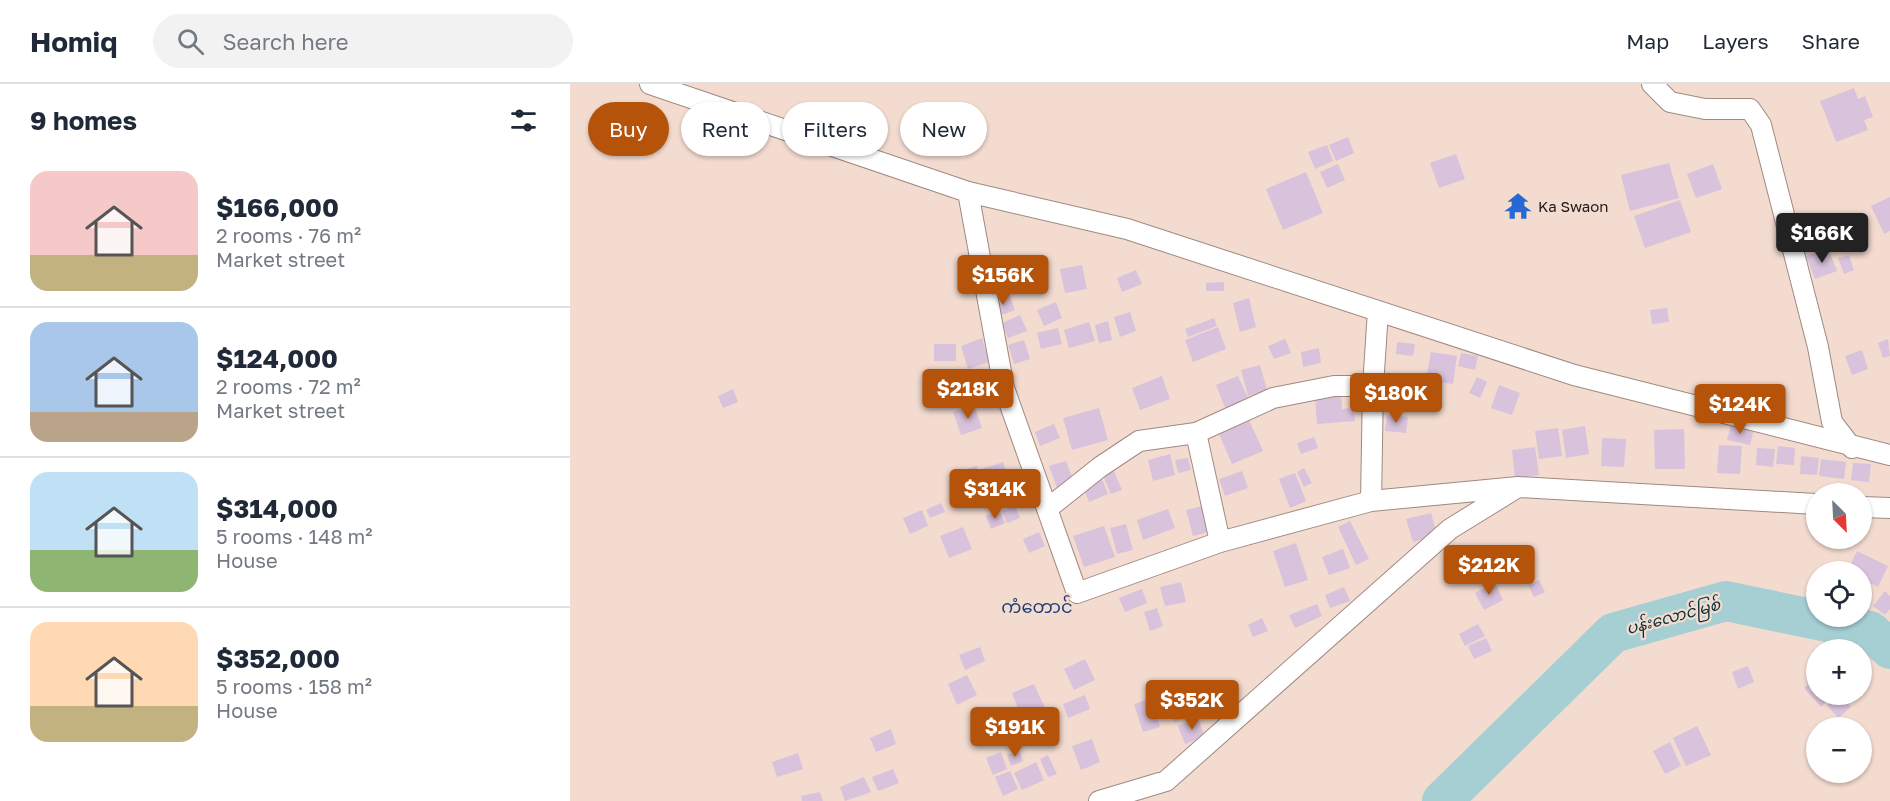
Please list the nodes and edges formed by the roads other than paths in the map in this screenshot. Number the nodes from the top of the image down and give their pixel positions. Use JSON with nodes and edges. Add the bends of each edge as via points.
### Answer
{"nodes":[{"id":1,"x":650,"y":84,"type":"edge"},
{"id":2,"x":1652,"y":84,"type":"edge"},
{"id":3,"x":968,"y":192,"type":"junction"},
{"id":4,"x":1378,"y":311,"type":"junction"},
{"id":5,"x":1372,"y":386,"type":"junction"},
{"id":6,"x":1196,"y":433,"type":"junction"},
{"id":7,"x":1852,"y":448,"type":"junction"},
{"id":8,"x":1890,"y":455,"type":"edge"},
{"id":9,"x":1518,"y":487,"type":"junction"},
{"id":10,"x":1371,"y":501,"type":"junction"},
{"id":11,"x":1806,"y":503,"type":"edge"},
{"id":12,"x":1872,"y":507,"type":"edge"},
{"id":13,"x":1890,"y":508,"type":"edge"},
{"id":14,"x":1047,"y":509,"type":"junction"},
{"id":15,"x":1220,"y":542,"type":"junction"},
{"id":16,"x":1099,"y":801,"type":"edge"}],
"edges":[{"from":1,"to":3,"type":"street"},
{"from":2,"to":7,"type":"street","via":[[1670,102],[1705,109],[1750,109],[1761,124],[1818,347],[1832,422]]},
{"from":3,"to":4,"type":"street","via":[[1127,229]]},
{"from":3,"to":14,"type":"street","via":[[1004,388]]},
{"from":4,"to":5,"type":"street"},
{"from":4,"to":7,"type":"street","via":[[1574,375]]},
{"from":5,"to":6,"type":"street","via":[[1334,386],[1273,398]]},
{"from":5,"to":10,"type":"street"},
{"from":6,"to":14,"type":"street","via":[[1139,441],[1100,466]]},
{"from":6,"to":15,"type":"street"},
{"from":7,"to":8,"type":"street"},
{"from":9,"to":10,"type":"street"},
{"from":9,"to":11,"type":"street"},
{"from":9,"to":16,"type":"street","via":[[1450,529],[1166,781]]},
{"from":10,"to":15,"type":"street"},
{"from":12,"to":13,"type":"street"},
{"from":14,"to":15,"type":"street","via":[[1077,593]]}]}
